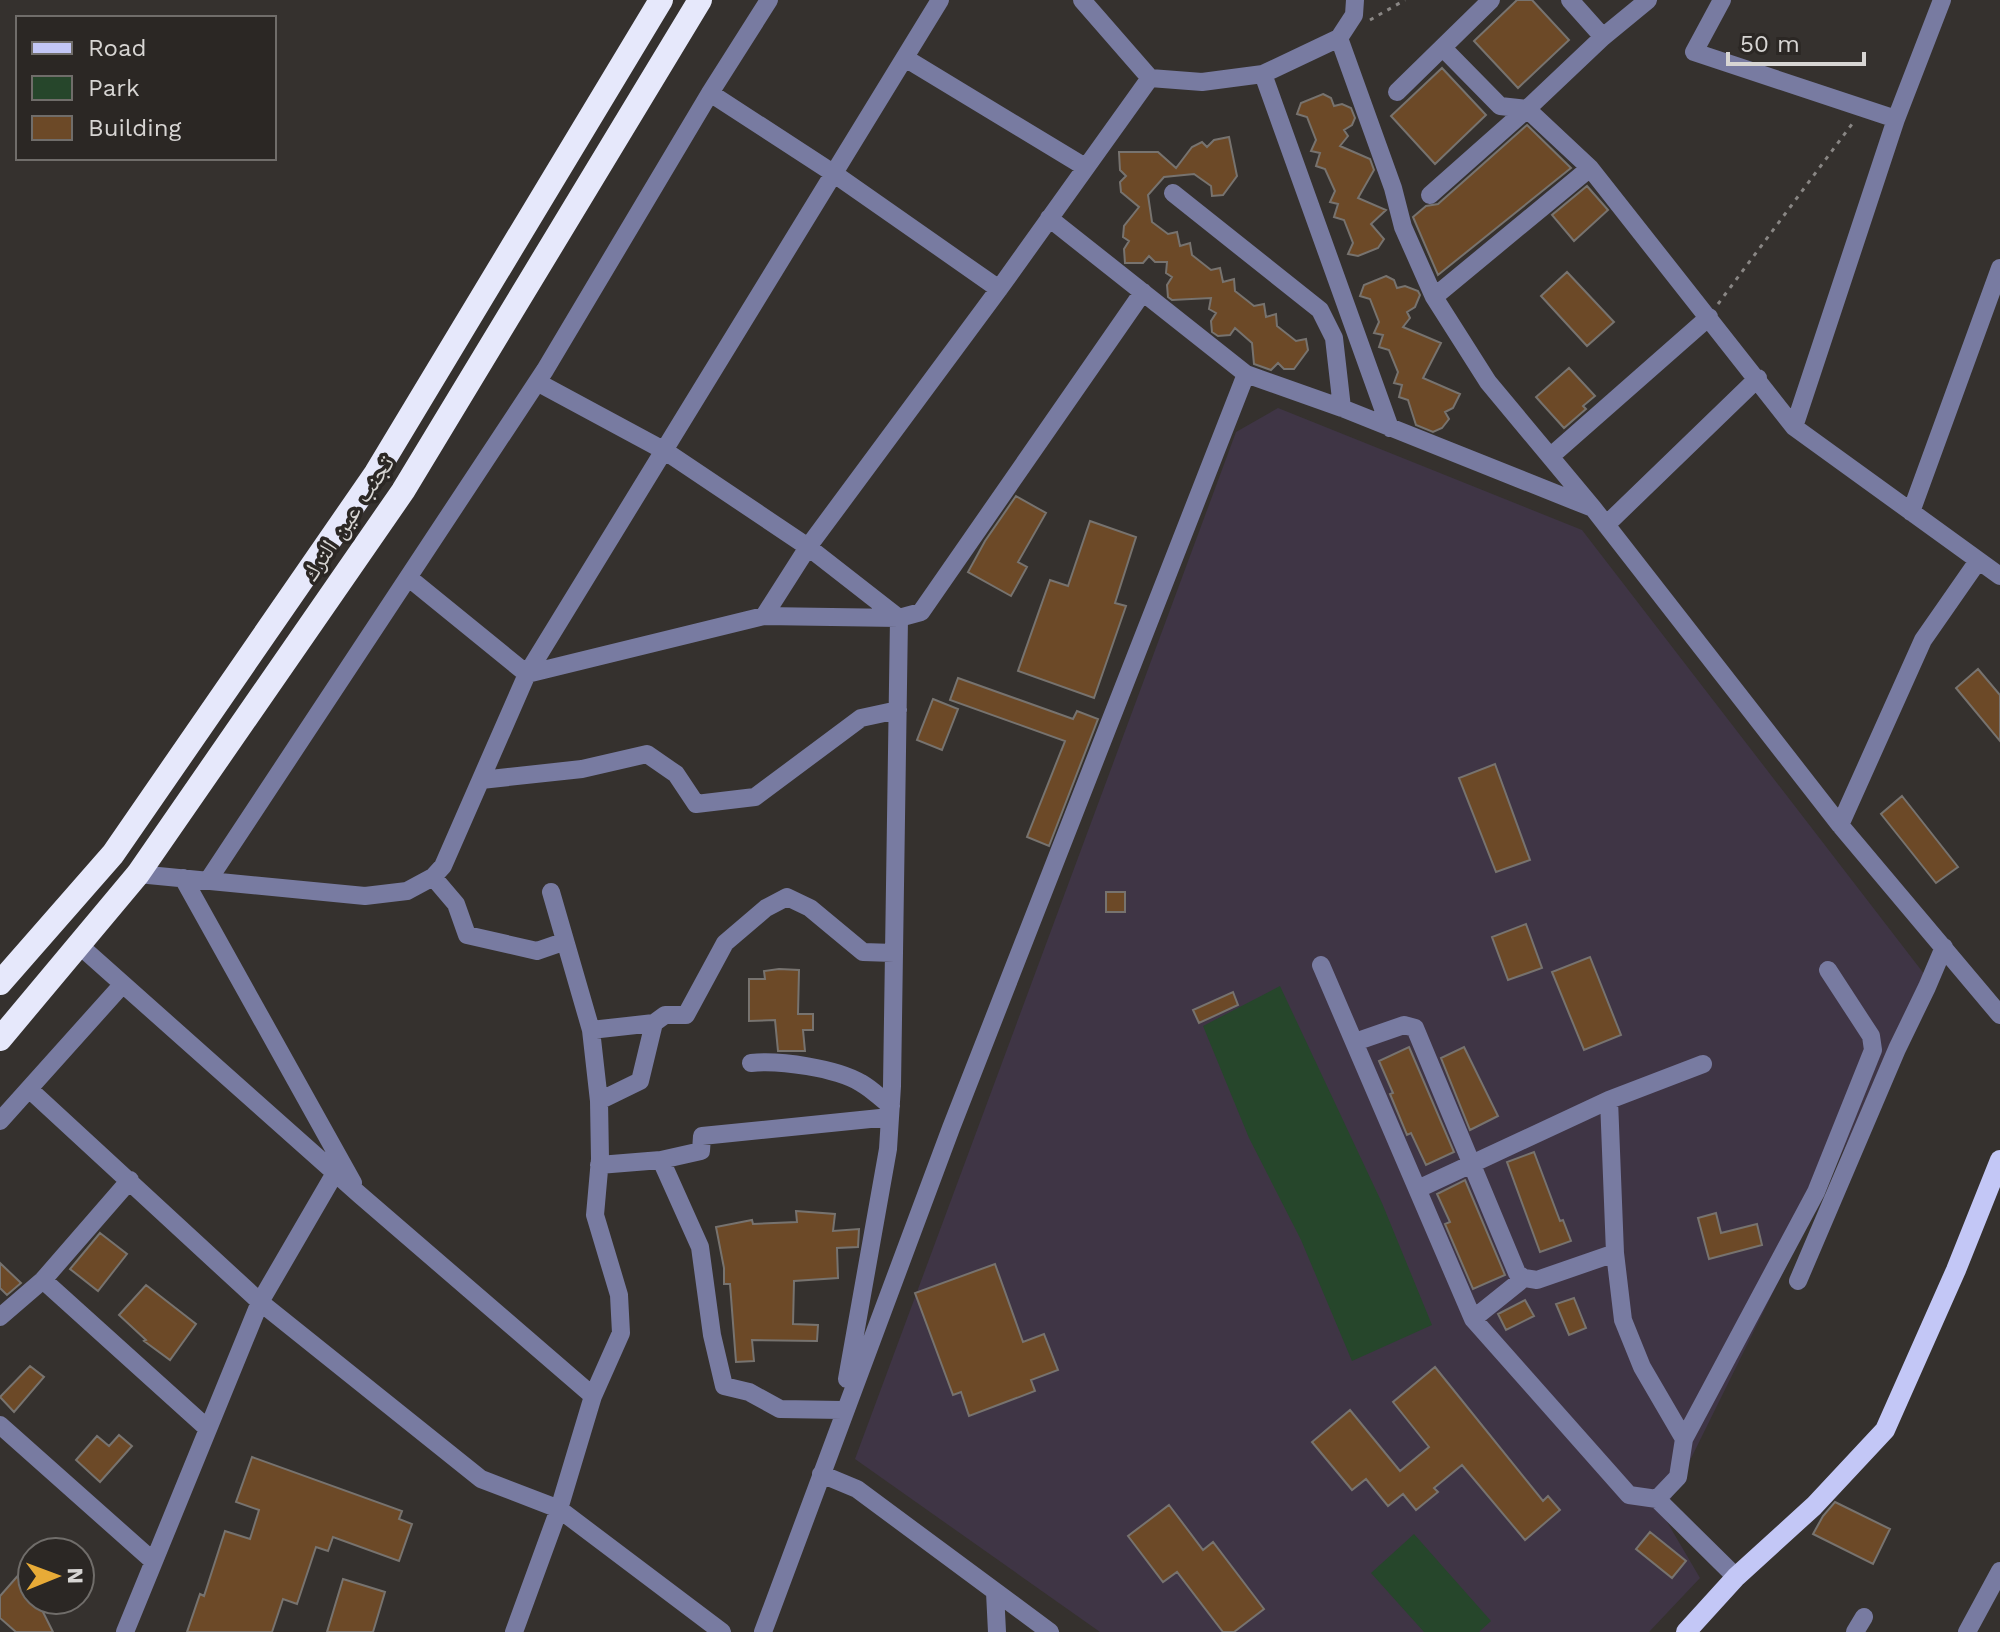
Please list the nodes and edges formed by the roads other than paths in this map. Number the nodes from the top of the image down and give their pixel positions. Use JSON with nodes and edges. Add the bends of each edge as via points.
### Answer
{"nodes":[{"id":1,"x":661,"y":0,"type":"edge"},
{"id":2,"x":700,"y":0,"type":"edge"},
{"id":3,"x":769,"y":0,"type":"edge"},
{"id":4,"x":940,"y":0,"type":"edge"},
{"id":5,"x":1082,"y":0,"type":"edge"},
{"id":6,"x":1355,"y":0,"type":"edge"},
{"id":7,"x":1491,"y":0,"type":"edge"},
{"id":8,"x":1570,"y":0,"type":"edge"},
{"id":9,"x":1648,"y":0,"type":"edge"},
{"id":10,"x":1722,"y":0,"type":"edge"},
{"id":11,"x":1942,"y":0,"type":"edge"},
{"id":12,"x":1603,"y":37,"type":"junction"},
{"id":13,"x":1339,"y":38,"type":"junction"},
{"id":14,"x":1443,"y":48,"type":"junction"},
{"id":15,"x":905,"y":58,"type":"junction"},
{"id":16,"x":1263,"y":74,"type":"junction"},
{"id":17,"x":1150,"y":78,"type":"junction"},
{"id":18,"x":1397,"y":92,"type":"dead end"},
{"id":19,"x":710,"y":93,"type":"junction"},
{"id":20,"x":1527,"y":109,"type":"junction"},
{"id":21,"x":1896,"y":119,"type":"junction"},
{"id":22,"x":1085,"y":167,"type":"junction"},
{"id":23,"x":1590,"y":168,"type":"junction"},
{"id":24,"x":833,"y":173,"type":"junction"},
{"id":25,"x":1173,"y":193,"type":"dead end"},
{"id":26,"x":1430,"y":195,"type":"dead end"},
{"id":27,"x":1049,"y":218,"type":"junction"},
{"id":28,"x":2000,"y":268,"type":"edge"},
{"id":29,"x":999,"y":289,"type":"junction"},
{"id":30,"x":1143,"y":292,"type":"junction"},
{"id":31,"x":1434,"y":297,"type":"junction"},
{"id":32,"x":1709,"y":317,"type":"junction"},
{"id":33,"x":1246,"y":374,"type":"junction"},
{"id":34,"x":1758,"y":378,"type":"junction"},
{"id":35,"x":537,"y":382,"type":"junction"},
{"id":36,"x":1342,"y":408,"type":"junction"},
{"id":37,"x":1794,"y":427,"type":"junction"},
{"id":38,"x":1390,"y":428,"type":"junction"},
{"id":39,"x":665,"y":451,"type":"junction"},
{"id":40,"x":1551,"y":456,"type":"junction"},
{"id":41,"x":1593,"y":508,"type":"junction"},
{"id":42,"x":1911,"y":512,"type":"junction"},
{"id":43,"x":1606,"y":525,"type":"junction"},
{"id":44,"x":808,"y":547,"type":"junction"},
{"id":45,"x":1978,"y":561,"type":"junction"},
{"id":46,"x":2000,"y":576,"type":"edge"},
{"id":47,"x":409,"y":578,"type":"junction"},
{"id":48,"x":764,"y":616,"type":"junction"},
{"id":49,"x":899,"y":618,"type":"junction"},
{"id":50,"x":527,"y":674,"type":"junction"},
{"id":51,"x":898,"y":710,"type":"junction"},
{"id":52,"x":481,"y":780,"type":"junction"},
{"id":53,"x":1840,"y":825,"type":"junction"},
{"id":54,"x":138,"y":874,"type":"junction"},
{"id":55,"x":433,"y":877,"type":"junction"},
{"id":56,"x":183,"y":878,"type":"junction"},
{"id":57,"x":209,"y":879,"type":"junction"},
{"id":58,"x":551,"y":892,"type":"dead end"},
{"id":59,"x":563,"y":942,"type":"junction"},
{"id":60,"x":79,"y":945,"type":"junction"},
{"id":61,"x":1944,"y":947,"type":"junction"},
{"id":62,"x":894,"y":953,"type":"junction"},
{"id":63,"x":1321,"y":965,"type":"dead end"},
{"id":64,"x":1828,"y":970,"type":"dead end"},
{"id":65,"x":0,"y":983,"type":"edge"},
{"id":66,"x":122,"y":985,"type":"junction"},
{"id":67,"x":2000,"y":1015,"type":"edge"},
{"id":68,"x":654,"y":1023,"type":"junction"},
{"id":69,"x":591,"y":1030,"type":"junction"},
{"id":70,"x":0,"y":1039,"type":"edge"},
{"id":71,"x":1355,"y":1042,"type":"junction"},
{"id":72,"x":751,"y":1063,"type":"dead end"},
{"id":73,"x":1703,"y":1064,"type":"dead end"},
{"id":74,"x":29,"y":1089,"type":"junction"},
{"id":75,"x":1609,"y":1100,"type":"junction"},
{"id":76,"x":599,"y":1101,"type":"junction"},
{"id":77,"x":890,"y":1112,"type":"junction"},
{"id":78,"x":0,"y":1121,"type":"edge"},
{"id":79,"x":661,"y":1160,"type":"junction"},
{"id":80,"x":2000,"y":1160,"type":"edge"},
{"id":81,"x":1473,"y":1164,"type":"junction"},
{"id":82,"x":599,"y":1165,"type":"junction"},
{"id":83,"x":335,"y":1173,"type":"junction"},
{"id":84,"x":130,"y":1180,"type":"junction"},
{"id":85,"x":1418,"y":1189,"type":"junction"},
{"id":86,"x":360,"y":1195,"type":"junction"},
{"id":87,"x":1615,"y":1253,"type":"junction"},
{"id":88,"x":1524,"y":1278,"type":"junction"},
{"id":89,"x":43,"y":1280,"type":"junction"},
{"id":90,"x":1798,"y":1281,"type":"dead end"},
{"id":91,"x":260,"y":1302,"type":"junction"},
{"id":92,"x":0,"y":1317,"type":"edge"},
{"id":93,"x":1473,"y":1319,"type":"junction"},
{"id":94,"x":593,"y":1396,"type":"junction"},
{"id":95,"x":842,"y":1410,"type":"junction"},
{"id":96,"x":0,"y":1425,"type":"edge"},
{"id":97,"x":207,"y":1428,"type":"junction"},
{"id":98,"x":838,"y":1430,"type":"junction"},
{"id":99,"x":1684,"y":1439,"type":"junction"},
{"id":100,"x":821,"y":1474,"type":"junction"},
{"id":101,"x":1657,"y":1499,"type":"junction"},
{"id":102,"x":559,"y":1509,"type":"junction"},
{"id":103,"x":153,"y":1561,"type":"junction"},
{"id":104,"x":2000,"y":1571,"type":"edge"},
{"id":105,"x":1736,"y":1577,"type":"junction"},
{"id":106,"x":995,"y":1592,"type":"junction"},
{"id":107,"x":774,"y":1601,"type":"junction"},
{"id":108,"x":125,"y":1632,"type":"edge"},
{"id":109,"x":514,"y":1632,"type":"edge"},
{"id":110,"x":722,"y":1632,"type":"edge"},
{"id":111,"x":763,"y":1632,"type":"edge"},
{"id":112,"x":776,"y":1632,"type":"edge"},
{"id":113,"x":997,"y":1632,"type":"edge"},
{"id":114,"x":1050,"y":1632,"type":"edge"},
{"id":115,"x":1686,"y":1632,"type":"edge"},
{"id":116,"x":1967,"y":1632,"type":"edge"}],
"edges":[{"from":1,"to":65,"type":"highway","name":"تجنب عين الترك","via":[[376,473],[113,854]]},
{"from":2,"to":54,"type":"highway","name":"تجنب عين الترك","via":[[403,491]]},
{"from":3,"to":19,"type":"street"},
{"from":4,"to":15,"type":"street"},
{"from":5,"to":17,"type":"street"},
{"from":6,"to":13,"type":"street","via":[[1354,15]]},
{"from":7,"to":14,"type":"street"},
{"from":8,"to":12,"type":"street"},
{"from":9,"to":12,"type":"street"},
{"from":10,"to":21,"type":"street","via":[[1694,52]]},
{"from":11,"to":21,"type":"street"},
{"from":12,"to":20,"type":"street"},
{"from":13,"to":16,"type":"street"},
{"from":13,"to":31,"type":"street","via":[[1403,227]]},
{"from":14,"to":18,"type":"street"},
{"from":14,"to":20,"type":"street","via":[[1500,106]]},
{"from":15,"to":22,"type":"street"},
{"from":15,"to":24,"type":"street"},
{"from":16,"to":17,"type":"street","via":[[1202,82]]},
{"from":16,"to":38,"type":"street"},
{"from":17,"to":22,"type":"street"},
{"from":19,"to":24,"type":"street"},
{"from":19,"to":35,"type":"street"},
{"from":20,"to":23,"type":"street"},
{"from":20,"to":26,"type":"street"},
{"from":21,"to":37,"type":"street"},
{"from":22,"to":27,"type":"street"},
{"from":23,"to":31,"type":"street"},
{"from":23,"to":32,"type":"street"},
{"from":24,"to":29,"type":"street"},
{"from":24,"to":39,"type":"street"},
{"from":25,"to":36,"type":"street","via":[[1320,310],[1334,338]]},
{"from":27,"to":29,"type":"street"},
{"from":27,"to":30,"type":"street"},
{"from":28,"to":42,"type":"street"},
{"from":29,"to":44,"type":"street"},
{"from":30,"to":33,"type":"street"},
{"from":30,"to":49,"type":"street","via":[[921,612]]},
{"from":31,"to":40,"type":"street","via":[[1488,382]]},
{"from":32,"to":34,"type":"street"},
{"from":32,"to":40,"type":"street"},
{"from":33,"to":36,"type":"street"},
{"from":33,"to":98,"type":"street"},
{"from":34,"to":37,"type":"street"},
{"from":34,"to":43,"type":"street"},
{"from":35,"to":39,"type":"street"},
{"from":35,"to":47,"type":"street"},
{"from":36,"to":38,"type":"street"},
{"from":37,"to":42,"type":"street"},
{"from":38,"to":41,"type":"street"},
{"from":39,"to":44,"type":"street"},
{"from":39,"to":50,"type":"street"},
{"from":40,"to":41,"type":"street"},
{"from":41,"to":43,"type":"street"},
{"from":42,"to":45,"type":"street"},
{"from":43,"to":53,"type":"street"},
{"from":44,"to":48,"type":"street"},
{"from":44,"to":49,"type":"street"},
{"from":45,"to":46,"type":"street"},
{"from":45,"to":53,"type":"street","via":[[1923,640]]},
{"from":47,"to":50,"type":"street"},
{"from":47,"to":57,"type":"street"},
{"from":48,"to":49,"type":"street"},
{"from":48,"to":50,"type":"street"},
{"from":49,"to":51,"type":"street"},
{"from":50,"to":52,"type":"street"},
{"from":51,"to":52,"type":"street","via":[[861,718],[755,797],[696,804],[676,774],[647,754],[582,769]]},
{"from":51,"to":62,"type":"street"},
{"from":52,"to":55,"type":"street","via":[[443,866]]},
{"from":53,"to":61,"type":"street"},
{"from":54,"to":56,"type":"street"},
{"from":54,"to":60,"type":"highway","name":"تجنب عين الترك"},
{"from":55,"to":57,"type":"street","via":[[407,891],[365,896]]},
{"from":55,"to":59,"type":"street","via":[[456,904],[467,935],[537,951]]},
{"from":56,"to":57,"type":"street"},
{"from":56,"to":86,"type":"street"},
{"from":58,"to":59,"type":"street"},
{"from":59,"to":69,"type":"street"},
{"from":60,"to":66,"type":"street"},
{"from":60,"to":70,"type":"highway","name":"تجنب عين الترك"},
{"from":61,"to":67,"type":"street"},
{"from":61,"to":90,"type":"street"},
{"from":62,"to":68,"type":"street","via":[[863,952],[810,908],[787,897],[725,943],[686,1015],[665,1015]]},
{"from":62,"to":77,"type":"street"},
{"from":63,"to":71,"type":"street"},
{"from":64,"to":99,"type":"street","via":[[1871,1036],[1873,1050],[1816,1192]]},
{"from":66,"to":74,"type":"street"},
{"from":66,"to":83,"type":"street"},
{"from":68,"to":69,"type":"street"},
{"from":68,"to":76,"type":"street","via":[[640,1081]]},
{"from":69,"to":76,"type":"street"},
{"from":71,"to":81,"type":"street","via":[[1404,1025],[1415,1028]]},
{"from":71,"to":85,"type":"street"},
{"from":72,"to":77,"type":"street","via":[[820,1069],[860,1082]]},
{"from":73,"to":75,"type":"street"},
{"from":74,"to":78,"type":"street"},
{"from":74,"to":84,"type":"street"},
{"from":75,"to":81,"type":"street"},
{"from":75,"to":87,"type":"street"},
{"from":76,"to":82,"type":"street"},
{"from":77,"to":79,"type":"street","via":[[702,1136],[701,1151]]},
{"from":77,"to":95,"type":"street"},
{"from":79,"to":82,"type":"street"},
{"from":79,"to":95,"type":"street","via":[[700,1247],[724,1386],[780,1409]]},
{"from":80,"to":105,"type":"main road","via":[[1885,1430],[1814,1506]]},
{"from":81,"to":85,"type":"street"},
{"from":81,"to":88,"type":"street","via":[[1517,1273]]},
{"from":82,"to":94,"type":"street","via":[[595,1215],[619,1295],[621,1333]]},
{"from":83,"to":86,"type":"street"},
{"from":83,"to":91,"type":"street"},
{"from":84,"to":89,"type":"street"},
{"from":84,"to":91,"type":"street"},
{"from":85,"to":93,"type":"street"},
{"from":86,"to":94,"type":"street"},
{"from":87,"to":88,"type":"street","via":[[1537,1280]]},
{"from":87,"to":99,"type":"street","via":[[1623,1320],[1642,1367]]},
{"from":88,"to":93,"type":"street"},
{"from":89,"to":92,"type":"street"},
{"from":89,"to":97,"type":"street"},
{"from":91,"to":97,"type":"street"},
{"from":91,"to":102,"type":"street","via":[[481,1479]]},
{"from":93,"to":101,"type":"street","via":[[1629,1495]]},
{"from":94,"to":102,"type":"street"},
{"from":95,"to":98,"type":"street"},
{"from":96,"to":103,"type":"street"},
{"from":97,"to":103,"type":"street"},
{"from":98,"to":100,"type":"street"},
{"from":99,"to":101,"type":"street","via":[[1678,1477]]},
{"from":100,"to":106,"type":"street","via":[[857,1489]]},
{"from":100,"to":107,"type":"street"},
{"from":101,"to":105,"type":"street"},
{"from":102,"to":109,"type":"street"},
{"from":102,"to":110,"type":"street"},
{"from":103,"to":108,"type":"street"},
{"from":104,"to":116,"type":"street"},
{"from":105,"to":115,"type":"main road"},
{"from":106,"to":113,"type":"street"},
{"from":106,"to":114,"type":"street"},
{"from":107,"to":111,"type":"street"},
{"from":107,"to":112,"type":"street"}]}
